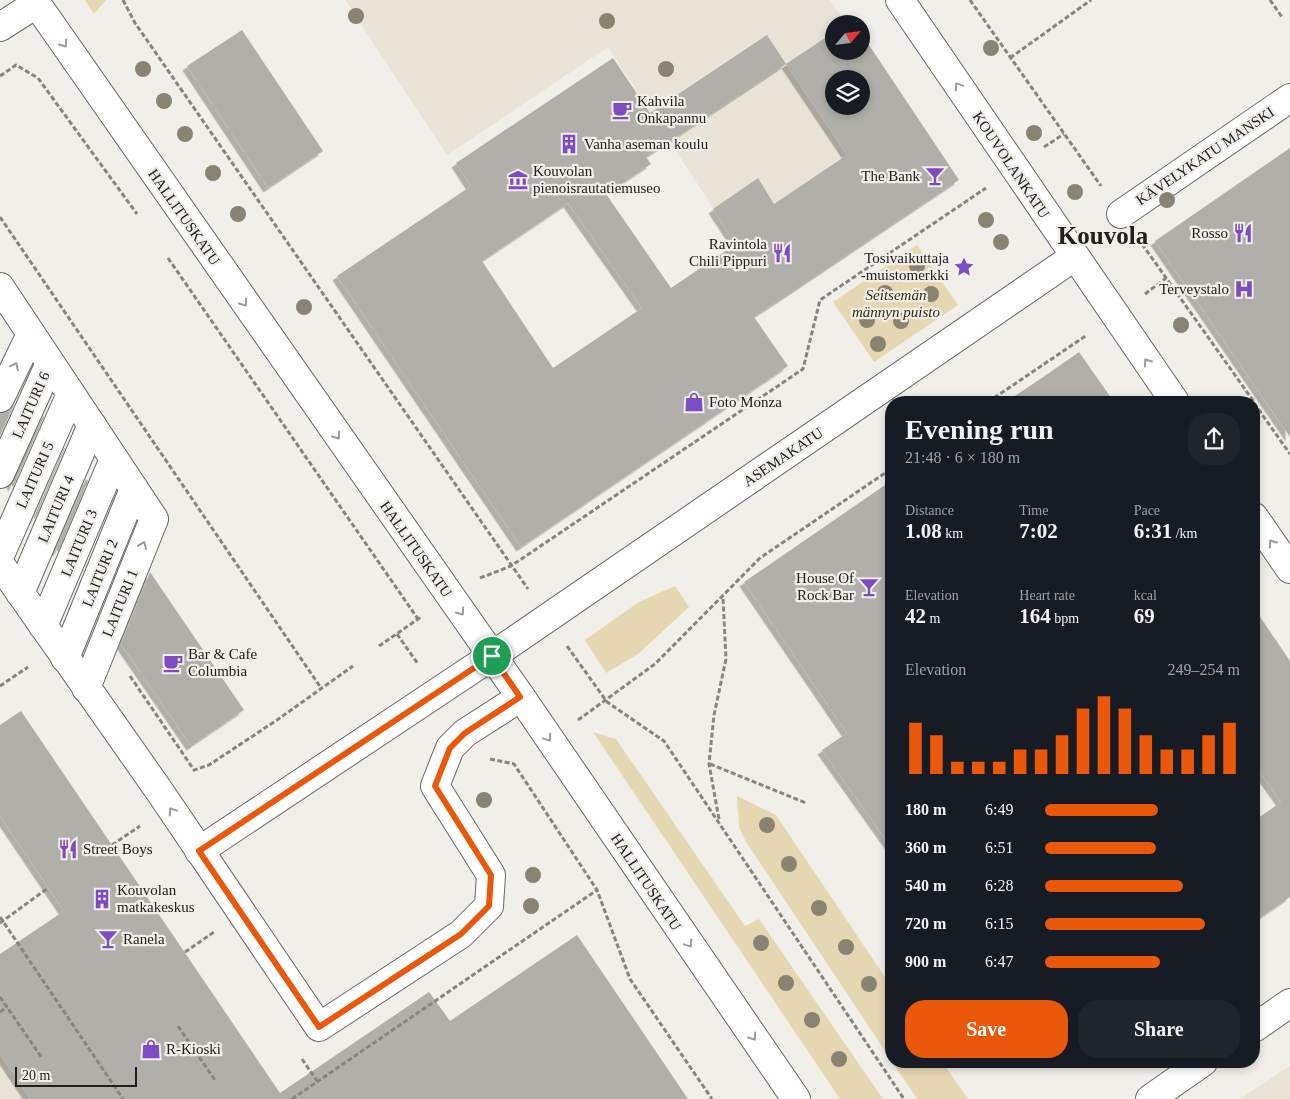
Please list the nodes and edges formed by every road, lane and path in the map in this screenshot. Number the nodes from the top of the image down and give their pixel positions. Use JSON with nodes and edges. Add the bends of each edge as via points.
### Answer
{"nodes":[{"id":1,"x":123,"y":0,"type":"edge"},
{"id":2,"x":900,"y":0,"type":"edge"},
{"id":3,"x":970,"y":0,"type":"edge"},
{"id":4,"x":1091,"y":0,"type":"edge"},
{"id":5,"x":1270,"y":0,"type":"edge"},
{"id":6,"x":35,"y":2,"type":"edge"},
{"id":7,"x":1282,"y":17,"type":"dead end"},
{"id":8,"x":0,"y":27,"type":"edge"},
{"id":9,"x":1010,"y":58,"type":"junction"},
{"id":10,"x":0,"y":76,"type":"edge"},
{"id":11,"x":1290,"y":98,"type":"edge"},
{"id":12,"x":978,"y":193,"type":"dead end"},
{"id":13,"x":1121,"y":214,"type":"junction"},
{"id":14,"x":138,"y":216,"type":"dead end"},
{"id":15,"x":0,"y":217,"type":"edge"},
{"id":16,"x":166,"y":255,"type":"dead end"},
{"id":17,"x":1074,"y":257,"type":"junction"},
{"id":18,"x":3,"y":302,"type":"edge"},
{"id":19,"x":31,"y":334,"type":"junction"},
{"id":20,"x":1081,"y":339,"type":"dead end"},
{"id":21,"x":50,"y":363,"type":"junction"},
{"id":22,"x":71,"y":394,"type":"junction"},
{"id":23,"x":997,"y":396,"type":"edge"},
{"id":24,"x":1171,"y":396,"type":"edge"},
{"id":25,"x":1249,"y":396,"type":"edge"},
{"id":26,"x":0,"y":398,"type":"edge"},
{"id":27,"x":1260,"y":412,"type":"edge"},
{"id":28,"x":92,"y":425,"type":"junction"},
{"id":29,"x":1290,"y":454,"type":"edge"},
{"id":30,"x":114,"y":460,"type":"junction"},
{"id":31,"x":885,"y":473,"type":"edge"},
{"id":32,"x":0,"y":474,"type":"edge"},
{"id":33,"x":134,"y":489,"type":"junction"},
{"id":34,"x":1260,"y":526,"type":"edge"},
{"id":35,"x":0,"y":555,"type":"edge"},
{"id":36,"x":0,"y":564,"type":"edge"},
{"id":37,"x":511,"y":566,"type":"junction"},
{"id":38,"x":1290,"y":569,"type":"edge"},
{"id":39,"x":484,"y":575,"type":"dead end"},
{"id":40,"x":529,"y":591,"type":"dead end"},
{"id":41,"x":20,"y":593,"type":"junction"},
{"id":42,"x":723,"y":597,"type":"junction"},
{"id":43,"x":43,"y":626,"type":"junction"},
{"id":44,"x":379,"y":646,"type":"dead end"},
{"id":45,"x":492,"y":656,"type":"junction"},
{"id":46,"x":66,"y":658,"type":"junction"},
{"id":47,"x":577,"y":660,"type":"dead end"},
{"id":48,"x":353,"y":666,"type":"dead end"},
{"id":49,"x":86,"y":688,"type":"junction"},
{"id":50,"x":321,"y":688,"type":"junction"},
{"id":51,"x":520,"y":697,"type":"junction"},
{"id":52,"x":606,"y":702,"type":"junction"},
{"id":53,"x":582,"y":717,"type":"dead end"},
{"id":54,"x":482,"y":757,"type":"dead end"},
{"id":55,"x":709,"y":764,"type":"junction"},
{"id":56,"x":194,"y":770,"type":"dead end"},
{"id":57,"x":806,"y":803,"type":"dead end"},
{"id":58,"x":719,"y":820,"type":"junction"},
{"id":59,"x":141,"y":825,"type":"dead end"},
{"id":60,"x":112,"y":845,"type":"dead end"},
{"id":61,"x":199,"y":851,"type":"junction"},
{"id":62,"x":48,"y":888,"type":"dead end"},
{"id":63,"x":596,"y":890,"type":"junction"},
{"id":64,"x":1,"y":920,"type":"edge"},
{"id":65,"x":214,"y":932,"type":"dead end"},
{"id":66,"x":185,"y":952,"type":"dead end"},
{"id":67,"x":0,"y":997,"type":"edge"},
{"id":68,"x":1290,"y":1003,"type":"edge"},
{"id":69,"x":7,"y":1007,"type":"junction"},
{"id":70,"x":0,"y":1012,"type":"edge"},
{"id":71,"x":1260,"y":1024,"type":"edge"},
{"id":72,"x":178,"y":1026,"type":"dead end"},
{"id":73,"x":42,"y":1058,"type":"dead end"},
{"id":74,"x":1194,"y":1068,"type":"edge"},
{"id":75,"x":310,"y":1072,"type":"dead end"},
{"id":76,"x":215,"y":1080,"type":"dead end"},
{"id":77,"x":317,"y":1082,"type":"junction"},
{"id":78,"x":123,"y":1099,"type":"edge"},
{"id":79,"x":292,"y":1099,"type":"edge"},
{"id":80,"x":712,"y":1099,"type":"edge"},
{"id":81,"x":796,"y":1099,"type":"edge"},
{"id":82,"x":904,"y":1099,"type":"edge"},
{"id":83,"x":1150,"y":1099,"type":"edge"}],
"edges":[{"from":1,"to":37,"type":"path","via":[[135,23]]},
{"from":17,"to":2,"type":"street","name":"KOUVOLANKATU","one_way":true},
{"from":3,"to":9,"type":"path"},
{"from":4,"to":9,"type":"path"},
{"from":5,"to":7,"type":"path"},
{"from":6,"to":8,"type":"street"},
{"from":6,"to":45,"type":"street","name":"HALLITUSKATU","one_way":true},
{"from":9,"to":13,"type":"path"},
{"from":10,"to":14,"type":"path","via":[[16,65],[38,78]]},
{"from":11,"to":13,"type":"street","name":"KÄVELYKATU MANSKI"},
{"from":12,"to":37,"type":"path","via":[[820,300],[803,369]]},
{"from":13,"to":25,"type":"path"},
{"from":15,"to":50,"type":"path"},
{"from":16,"to":44,"type":"path","via":[[418,619]]},
{"from":24,"to":17,"type":"street","name":"KOUVOLANKATU","one_way":true},
{"from":17,"to":45,"type":"street","name":"ASEMAKATU"},
{"from":18,"to":19,"type":"street"},
{"from":19,"to":21,"type":"street"},
{"from":26,"to":19,"type":"street","one_way":true},
{"from":20,"to":23,"type":"path"},
{"from":21,"to":22,"type":"street"},
{"from":21,"to":32,"type":"street","name":"LAITURI 6"},
{"from":22,"to":28,"type":"street"},
{"from":22,"to":35,"type":"street","name":"LAITURI 5"},
{"from":27,"to":29,"type":"path"},
{"from":28,"to":30,"type":"street"},
{"from":28,"to":41,"type":"street","name":"LAITURI 4"},
{"from":30,"to":33,"type":"street"},
{"from":30,"to":43,"type":"street","name":"LAITURI 3"},
{"from":31,"to":42,"type":"path","via":[[760,558]]},
{"from":33,"to":46,"type":"street","name":"LAITURI 2"},
{"from":49,"to":33,"type":"street","name":"LAITURI 1","one_way":true,"via":[[154,519]]},
{"from":38,"to":34,"type":"street","one_way":true},
{"from":36,"to":41,"type":"street"},
{"from":37,"to":39,"type":"path"},
{"from":37,"to":40,"type":"path"},
{"from":41,"to":43,"type":"street"},
{"from":42,"to":52,"type":"path","via":[[655,664]]},
{"from":42,"to":55,"type":"path","via":[[726,659],[714,715]]},
{"from":43,"to":46,"type":"street"},
{"from":45,"to":51,"type":"street","name":"HALLITUSKATU"},
{"from":45,"to":61,"type":"street","name":"ASEMAKATU"},
{"from":46,"to":49,"type":"street"},
{"from":47,"to":52,"type":"path"},
{"from":48,"to":50,"type":"path"},
{"from":61,"to":49,"type":"street","one_way":true},
{"from":50,"to":56,"type":"path","via":[[209,765]]},
{"from":51,"to":61,"type":"street","via":[[465,733],[450,748],[435,786],[491,875],[489,906],[461,934],[319,1027]]},
{"from":51,"to":81,"type":"street","name":"HALLITUSKATU","one_way":true},
{"from":52,"to":53,"type":"path"},
{"from":52,"to":58,"type":"path","via":[[664,741]]},
{"from":54,"to":63,"type":"path","via":[[514,764]]},
{"from":55,"to":57,"type":"path"},
{"from":55,"to":58,"type":"path"},
{"from":58,"to":82,"type":"path"},
{"from":59,"to":60,"type":"path"},
{"from":62,"to":64,"type":"path"},
{"from":63,"to":77,"type":"path"},
{"from":63,"to":80,"type":"path","via":[[630,979]]},
{"from":64,"to":78,"type":"path"},
{"from":65,"to":66,"type":"path"},
{"from":67,"to":69,"type":"path"},
{"from":68,"to":71,"type":"street"},
{"from":69,"to":70,"type":"path"},
{"from":69,"to":73,"type":"path"},
{"from":72,"to":76,"type":"path"},
{"from":74,"to":83,"type":"street"},
{"from":75,"to":77,"type":"path"},
{"from":77,"to":79,"type":"path"}]}
